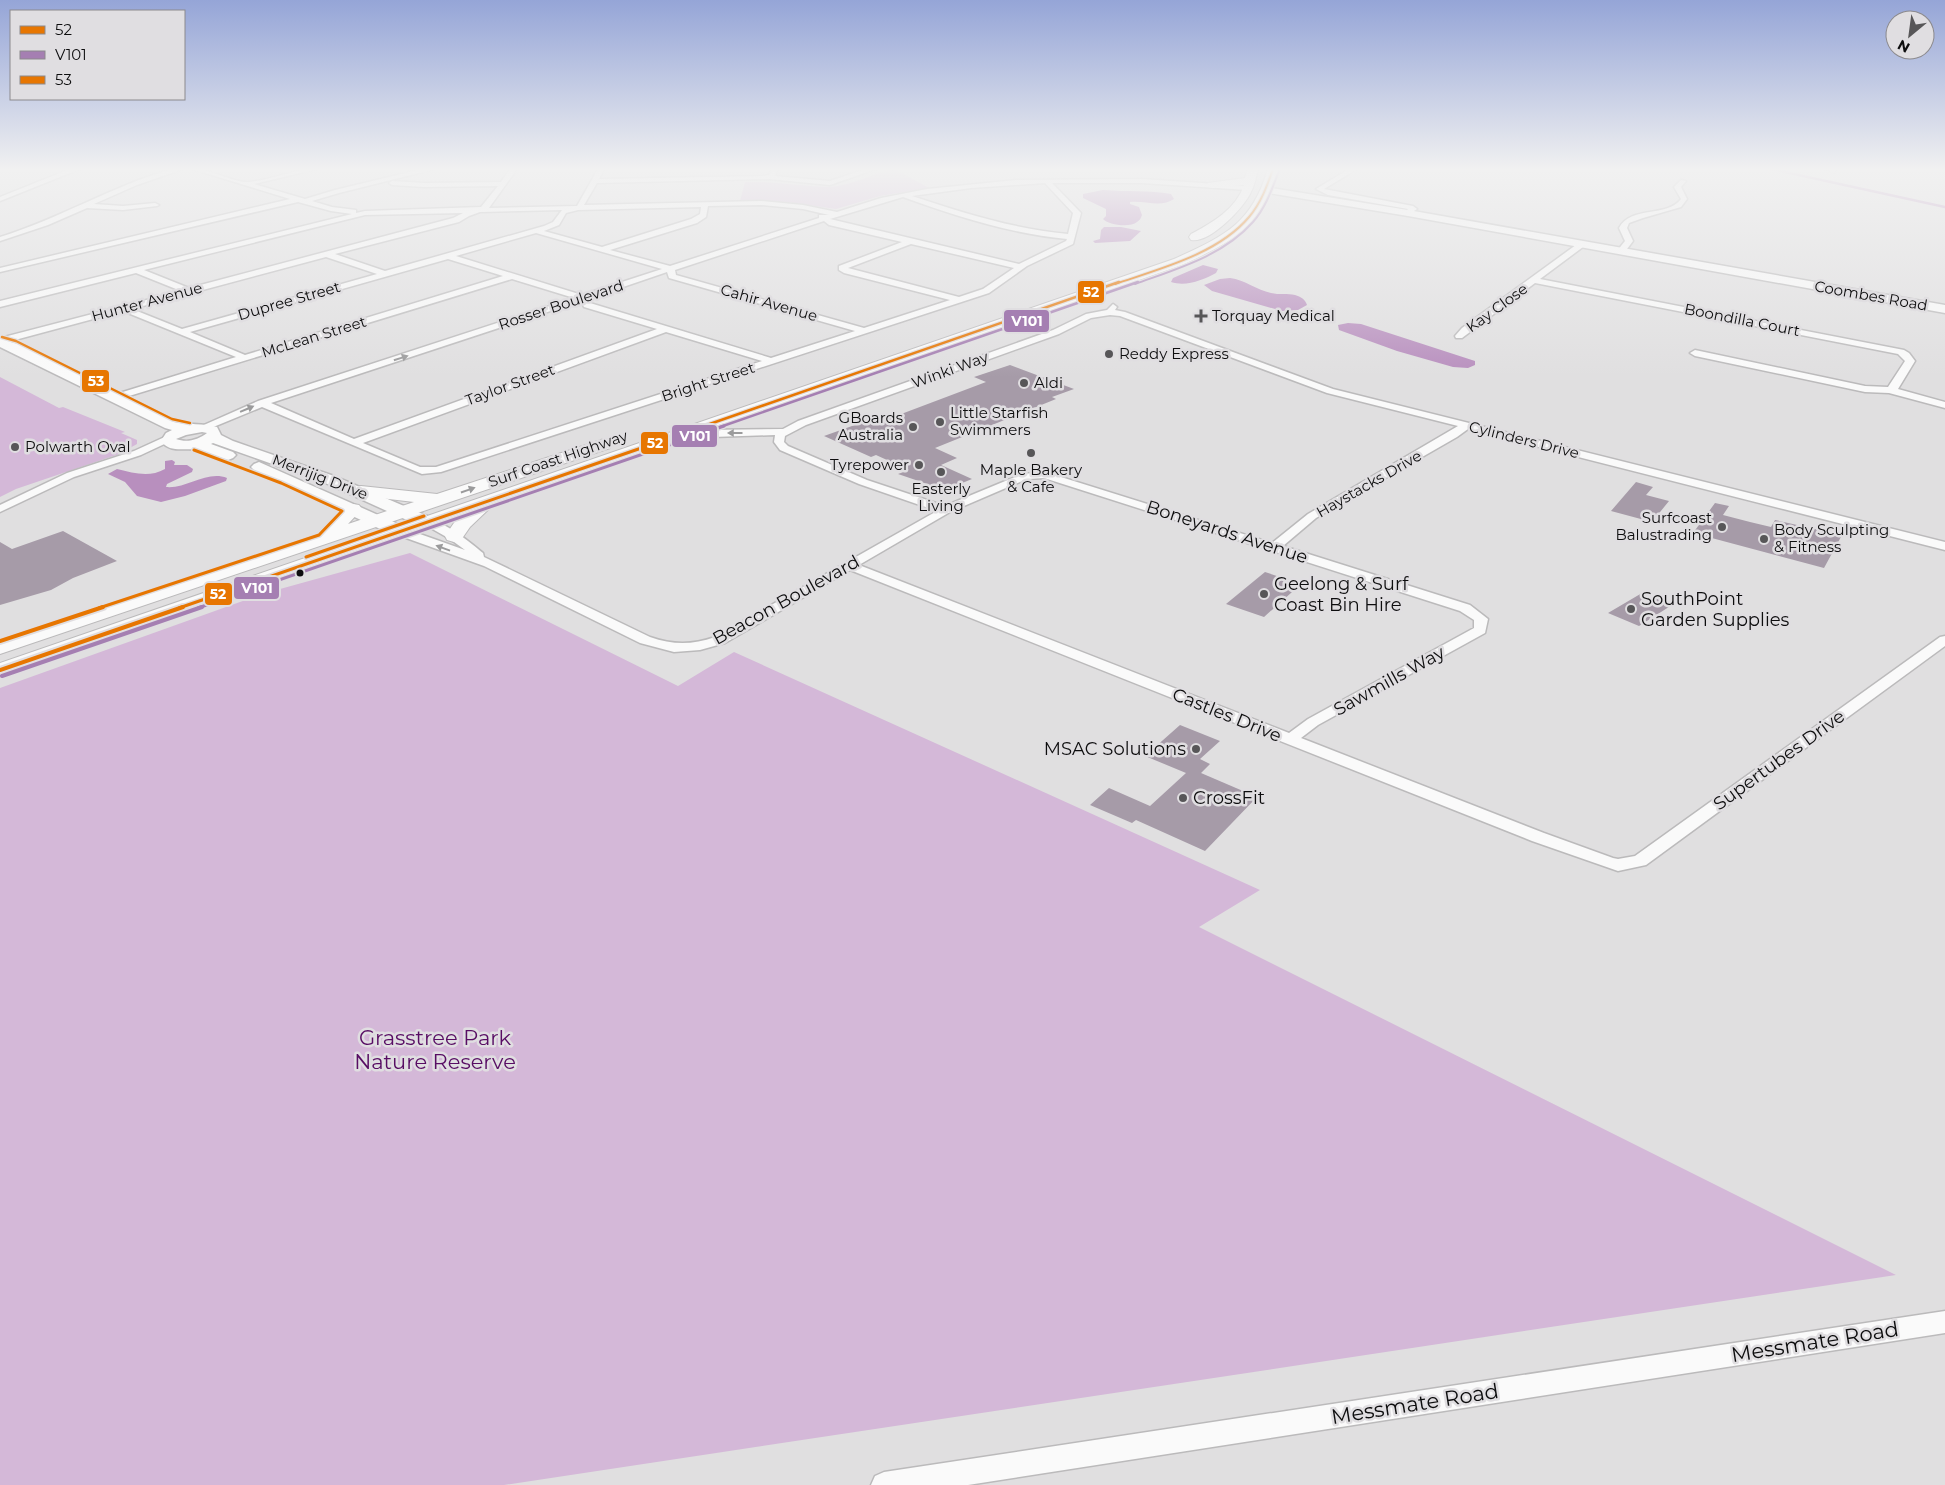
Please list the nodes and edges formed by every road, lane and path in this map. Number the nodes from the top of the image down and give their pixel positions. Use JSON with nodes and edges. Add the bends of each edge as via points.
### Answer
{"nodes":[{"id":1,"x":138,"y":238,"type":"edge"},
{"id":2,"x":263,"y":238,"type":"edge"},
{"id":3,"x":386,"y":238,"type":"edge"},
{"id":4,"x":510,"y":238,"type":"edge"},
{"id":5,"x":561,"y":238,"type":"edge"},
{"id":6,"x":639,"y":238,"type":"edge"},
{"id":7,"x":775,"y":238,"type":"edge"},
{"id":8,"x":900,"y":238,"type":"edge"},
{"id":9,"x":1071,"y":238,"type":"edge"},
{"id":10,"x":1193,"y":238,"type":"edge"},
{"id":11,"x":1225,"y":238,"type":"edge"},
{"id":12,"x":1551,"y":238,"type":"edge"},
{"id":13,"x":1628,"y":238,"type":"edge"},
{"id":14,"x":911,"y":241,"type":"junction"},
{"id":15,"x":1583,"y":244,"type":"junction"},
{"id":16,"x":601,"y":250,"type":"junction"},
{"id":17,"x":1621,"y":251,"type":"junction"},
{"id":18,"x":326,"y":254,"type":"junction"},
{"id":19,"x":447,"y":256,"type":"junction"},
{"id":20,"x":1020,"y":267,"type":"junction"},
{"id":21,"x":0,"y":270,"type":"edge"},
{"id":22,"x":136,"y":270,"type":"junction"},
{"id":23,"x":1157,"y":270,"type":"junction"},
{"id":24,"x":672,"y":273,"type":"junction"},
{"id":25,"x":385,"y":274,"type":"junction"},
{"id":26,"x":512,"y":276,"type":"junction"},
{"id":27,"x":1534,"y":280,"type":"junction"},
{"id":28,"x":189,"y":291,"type":"junction"},
{"id":29,"x":961,"y":300,"type":"junction"},
{"id":30,"x":585,"y":301,"type":"junction"},
{"id":31,"x":2,"y":302,"type":"edge"},
{"id":32,"x":123,"y":308,"type":"junction"},
{"id":33,"x":1945,"y":309,"type":"edge"},
{"id":34,"x":1112,"y":310,"type":"junction"},
{"id":35,"x":666,"y":329,"type":"junction"},
{"id":36,"x":866,"y":331,"type":"junction"},
{"id":37,"x":181,"y":332,"type":"junction"},
{"id":38,"x":1459,"y":336,"type":"dead end"},
{"id":39,"x":0,"y":342,"type":"edge"},
{"id":40,"x":1695,"y":353,"type":"dead end"},
{"id":41,"x":0,"y":355,"type":"edge"},
{"id":42,"x":244,"y":358,"type":"junction"},
{"id":43,"x":771,"y":361,"type":"junction"},
{"id":44,"x":1890,"y":390,"type":"junction"},
{"id":45,"x":758,"y":391,"type":"dead end"},
{"id":46,"x":83,"y":397,"type":"dead end"},
{"id":47,"x":112,"y":403,"type":"junction"},
{"id":48,"x":262,"y":403,"type":"junction"},
{"id":49,"x":287,"y":405,"type":"junction"},
{"id":50,"x":1945,"y":405,"type":"edge"},
{"id":51,"x":1466,"y":425,"type":"junction"},
{"id":52,"x":205,"y":432,"type":"junction"},
{"id":53,"x":783,"y":432,"type":"junction"},
{"id":54,"x":679,"y":436,"type":"junction"},
{"id":55,"x":170,"y":437,"type":"junction"},
{"id":56,"x":618,"y":439,"type":"dead end"},
{"id":57,"x":355,"y":442,"type":"junction"},
{"id":58,"x":192,"y":445,"type":"junction"},
{"id":59,"x":124,"y":457,"type":"junction"},
{"id":60,"x":1026,"y":476,"type":"joint"},
{"id":61,"x":361,"y":491,"type":"junction"},
{"id":62,"x":440,"y":500,"type":"junction"},
{"id":63,"x":490,"y":500,"type":"junction"},
{"id":64,"x":0,"y":508,"type":"edge"},
{"id":65,"x":353,"y":509,"type":"junction"},
{"id":66,"x":946,"y":510,"type":"junction"},
{"id":67,"x":378,"y":521,"type":"junction"},
{"id":68,"x":402,"y":522,"type":"junction"},
{"id":69,"x":426,"y":522,"type":"junction"},
{"id":70,"x":454,"y":536,"type":"junction"},
{"id":71,"x":322,"y":540,"type":"junction"},
{"id":72,"x":1945,"y":546,"type":"edge"},
{"id":73,"x":1274,"y":547,"type":"junction"},
{"id":74,"x":488,"y":564,"type":"junction"},
{"id":75,"x":848,"y":565,"type":"junction"},
{"id":76,"x":1481,"y":619,"type":"joint"},
{"id":77,"x":1945,"y":640,"type":"edge"},
{"id":78,"x":0,"y":648,"type":"edge"},
{"id":79,"x":0,"y":670,"type":"edge"},
{"id":80,"x":1290,"y":740,"type":"junction"},
{"id":81,"x":1607,"y":862,"type":"joint"},
{"id":82,"x":1945,"y":1322,"type":"edge"},
{"id":83,"x":884,"y":1485,"type":"edge"}],
"edges":[{"from":1,"to":21,"type":"street"},
{"from":2,"to":22,"type":"street"},
{"from":3,"to":18,"type":"street","name":"Hunter Avenue"},
{"from":4,"to":19,"type":"street","name":"Dupree Street"},
{"from":5,"to":16,"type":"street","name":"Cahir Avenue"},
{"from":6,"to":16,"type":"street"},
{"from":7,"to":24,"type":"street","name":"Rosser Boulevard"},
{"from":8,"to":14,"type":"street"},
{"from":9,"to":20,"type":"street","name":"Bright Street","via":[[1064,246]]},
{"from":10,"to":45,"type":"main road","via":[[1170,251]]},
{"from":11,"to":23,"type":"main road","name":"Surf Coast Highway"},
{"from":12,"to":15,"type":"street","name":"Coombes Road"},
{"from":13,"to":17,"type":"street"},
{"from":14,"to":20,"type":"street"},
{"from":14,"to":29,"type":"street","via":[[842,268]]},
{"from":15,"to":17,"type":"street","name":"Coombes Road"},
{"from":15,"to":27,"type":"street","name":"Kay Close"},
{"from":16,"to":24,"type":"street","name":"Cahir Avenue"},
{"from":17,"to":33,"type":"street","name":"Coombes Road"},
{"from":18,"to":25,"type":"street"},
{"from":18,"to":28,"type":"street","name":"Hunter Avenue"},
{"from":19,"to":25,"type":"street","name":"Dupree Street"},
{"from":19,"to":26,"type":"street"},
{"from":20,"to":29,"type":"street","name":"Bright Street","via":[[992,288]]},
{"from":22,"to":28,"type":"street"},
{"from":22,"to":31,"type":"street"},
{"from":23,"to":34,"type":"main road","via":[[1107,292],[1105,301]]},
{"from":23,"to":54,"type":"main road","name":"Surf Coast Highway"},
{"from":24,"to":30,"type":"street","name":"Rosser Boulevard"},
{"from":24,"to":36,"type":"street","name":"Cahir Avenue"},
{"from":25,"to":37,"type":"street","name":"Dupree Street"},
{"from":26,"to":30,"type":"street"},
{"from":26,"to":42,"type":"street","name":"McLean Street"},
{"from":27,"to":38,"type":"street","name":"Kay Close"},
{"from":27,"to":44,"type":"street","name":"Boondilla Court","via":[[1901,352],[1910,361]]},
{"from":28,"to":32,"type":"street","name":"Hunter Avenue"},
{"from":29,"to":36,"type":"street","name":"Bright Street"},
{"from":30,"to":35,"type":"street"},
{"from":48,"to":30,"type":"street","name":"Rosser Boulevard","one_way":true},
{"from":30,"to":49,"type":"street","name":"Rosser Boulevard"},
{"from":32,"to":37,"type":"street"},
{"from":32,"to":39,"type":"street","name":"Hunter Avenue"},
{"from":34,"to":51,"type":"street","name":"Cylinders Drive","via":[[1330,391]]},
{"from":34,"to":53,"type":"street","name":"Winki Way"},
{"from":35,"to":43,"type":"street"},
{"from":35,"to":57,"type":"street","name":"Taylor Street"},
{"from":36,"to":43,"type":"street","name":"Bright Street"},
{"from":37,"to":42,"type":"street"},
{"from":39,"to":47,"type":"street","name":"Merrijig Drive"},
{"from":40,"to":44,"type":"street","via":[[1866,389]]},
{"from":41,"to":46,"type":"street"},
{"from":42,"to":47,"type":"street","name":"McLean Street"},
{"from":43,"to":57,"type":"street","name":"Bright Street","via":[[430,471],[416,469]]},
{"from":44,"to":50,"type":"street"},
{"from":47,"to":52,"type":"street","name":"Merrijig Drive","via":[[170,425]]},
{"from":47,"to":55,"type":"street","name":"Merrijig Drive"},
{"from":48,"to":49,"type":"street"},
{"from":52,"to":48,"type":"street","name":"Rosser Boulevard","one_way":true},
{"from":49,"to":52,"type":"street","name":"Rosser Boulevard"},
{"from":49,"to":57,"type":"street","name":"Bright Street"},
{"from":51,"to":72,"type":"street","name":"Cylinders Drive"},
{"from":51,"to":73,"type":"street","name":"Haystacks Drive","via":[[1312,516]]},
{"from":52,"to":55,"type":"street"},
{"from":52,"to":58,"type":"street"},
{"from":52,"to":61,"type":"street","name":"Merrijig Drive","via":[[228,444]]},
{"from":53,"to":54,"type":"street","name":"Winki Way","one_way":true},
{"from":53,"to":66,"type":"street","via":[[779,442],[784,448],[863,482]]},
{"from":54,"to":63,"type":"main road","name":"Surf Coast Highway"},
{"from":55,"to":58,"type":"street","name":"Merrijig Drive","via":[[171,443]]},
{"from":55,"to":59,"type":"street","via":[[152,448]]},
{"from":62,"to":56,"type":"main road","name":"Surf Coast Highway","one_way":true},
{"from":58,"to":59,"type":"street"},
{"from":58,"to":65,"type":"street","name":"Merrijig Drive","via":[[283,477]]},
{"from":59,"to":64,"type":"street","via":[[53,482]]},
{"from":60,"to":66,"type":"street","name":"Beacon Boulevard"},
{"from":60,"to":73,"type":"street","name":"Boneyards Avenue","via":[[1058,478]]},
{"from":61,"to":62,"type":"main road"},
{"from":61,"to":68,"type":"street","name":"Merrijig Drive"},
{"from":62,"to":68,"type":"main road","name":"Surf Coast Highway"},
{"from":63,"to":69,"type":"main road","name":"Surf Coast Highway"},
{"from":63,"to":70,"type":"main road","via":[[463,523]]},
{"from":65,"to":67,"type":"street","name":"Merrijig Drive"},
{"from":65,"to":71,"type":"main road"},
{"from":66,"to":75,"type":"street","name":"Beacon Boulevard"},
{"from":67,"to":68,"type":"street","name":"Merrijig Drive"},
{"from":67,"to":71,"type":"main road"},
{"from":68,"to":69,"type":"main road","name":"Surf Coast Highway"},
{"from":74,"to":68,"type":"street","name":"Beacon Boulevard","one_way":true},
{"from":68,"to":79,"type":"main road","name":"Surf Coast Highway"},
{"from":69,"to":70,"type":"street","name":"Beacon Boulevard"},
{"from":70,"to":74,"type":"street","name":"Beacon Boulevard"},
{"from":71,"to":78,"type":"main road"},
{"from":73,"to":76,"type":"street","name":"Boneyards Avenue","via":[[1465,608]]},
{"from":74,"to":75,"type":"street","name":"Beacon Boulevard","via":[[628,633],[660,646],[679,649],[699,648],[720,640]]},
{"from":75,"to":80,"type":"street","name":"Castles Drive"},
{"from":76,"to":80,"type":"street","name":"Sawmills Way","via":[[1480,630],[1313,722]]},
{"from":77,"to":81,"type":"street","name":"Supertubes Drive","via":[[1640,861],[1618,865]]},
{"from":80,"to":81,"type":"street","name":"Castles Drive"},
{"from":82,"to":83,"type":"street","name":"Messmate Road"}]}
